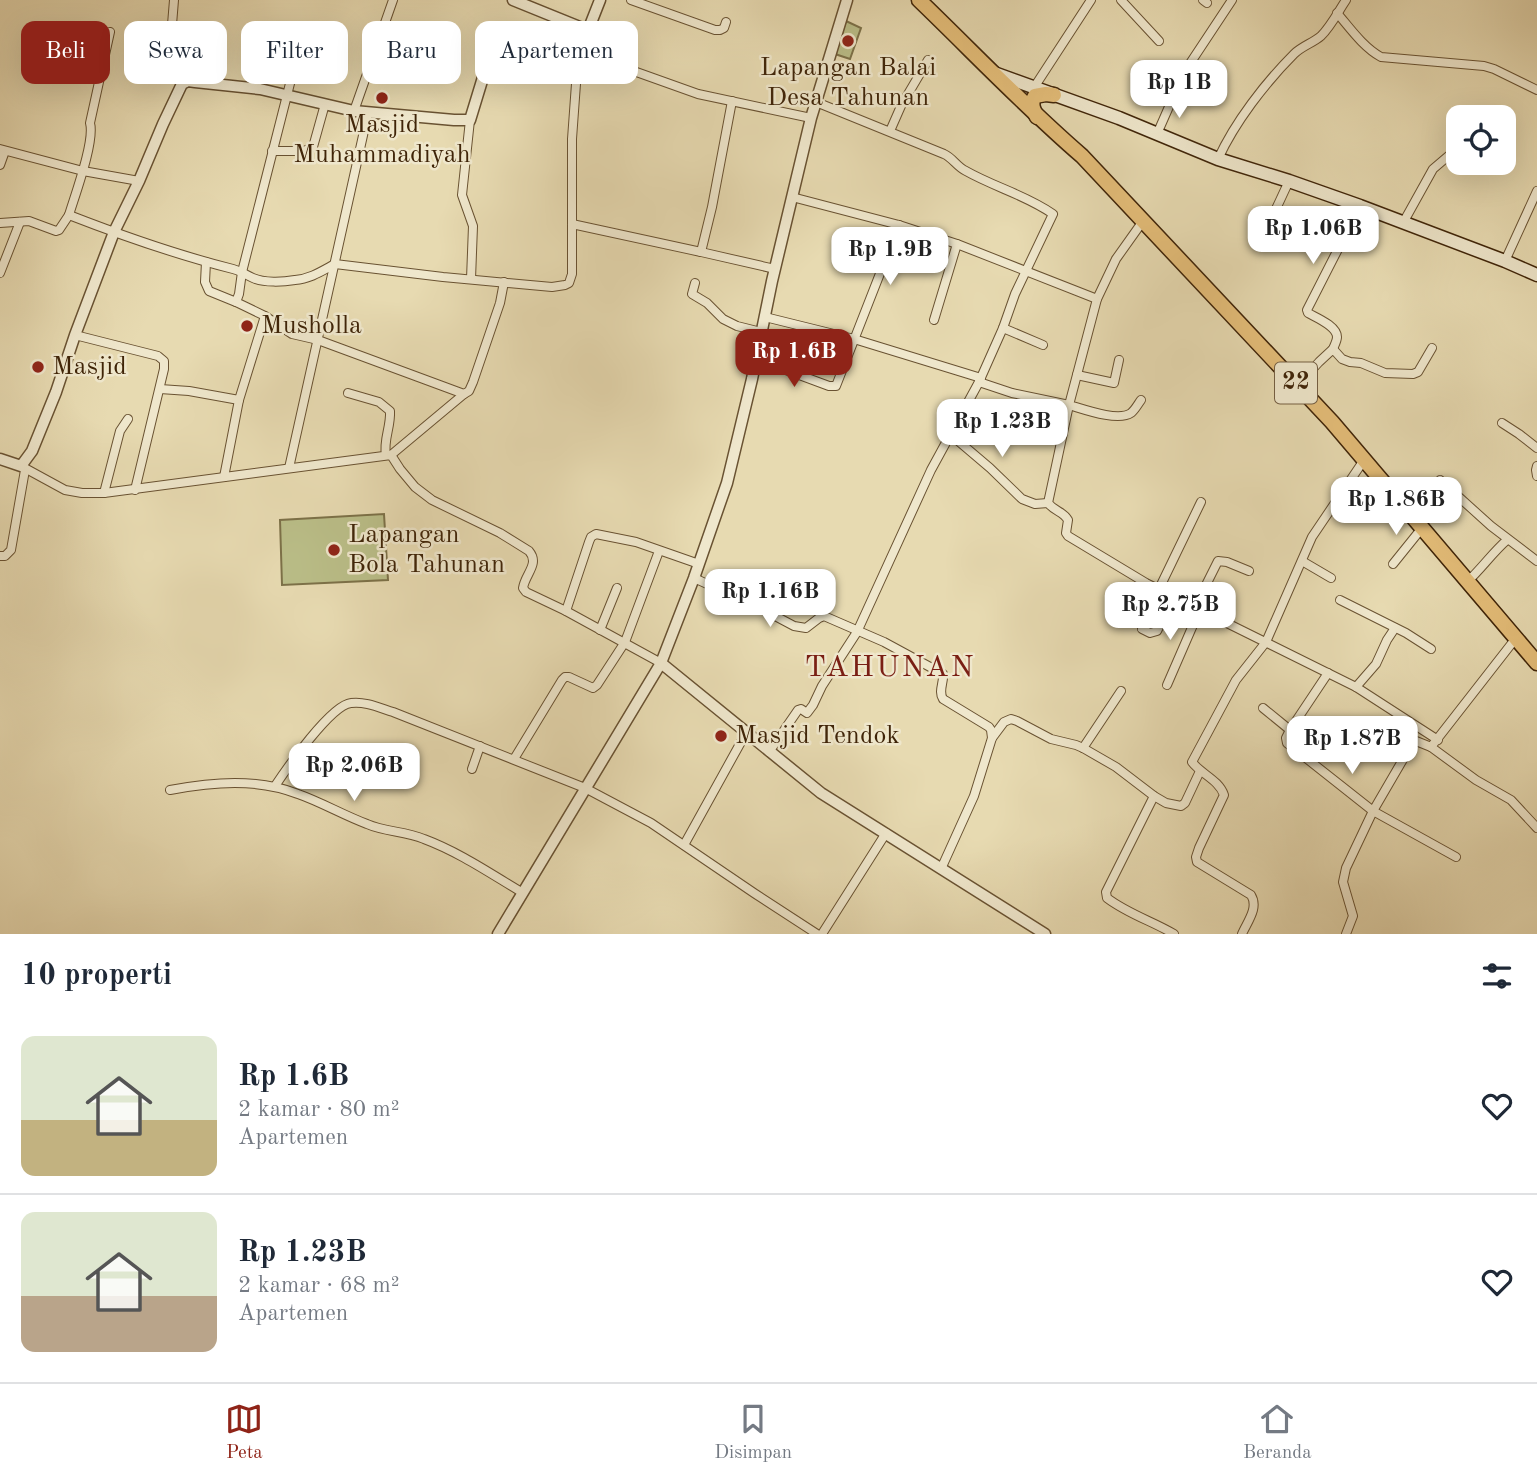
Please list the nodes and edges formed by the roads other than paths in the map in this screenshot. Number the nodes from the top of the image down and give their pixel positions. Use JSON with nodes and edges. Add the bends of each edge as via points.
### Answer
{"nodes":[{"id":1,"x":174,"y":0,"type":"edge"},
{"id":2,"x":393,"y":0,"type":"edge"},
{"id":3,"x":513,"y":0,"type":"edge"},
{"id":4,"x":600,"y":0,"type":"edge"},
{"id":5,"x":631,"y":0,"type":"edge"},
{"id":6,"x":847,"y":0,"type":"edge"},
{"id":7,"x":919,"y":0,"type":"edge"},
{"id":8,"x":1091,"y":0,"type":"edge"},
{"id":9,"x":1121,"y":0,"type":"edge"},
{"id":10,"x":1232,"y":0,"type":"edge"},
{"id":11,"x":1346,"y":0,"type":"edge"},
{"id":12,"x":1337,"y":13,"type":"junction"},
{"id":13,"x":565,"y":21,"type":"edge"},
{"id":14,"x":591,"y":21,"type":"edge"},
{"id":15,"x":726,"y":22,"type":"dead end"},
{"id":16,"x":1159,"y":41,"type":"dead end"},
{"id":17,"x":928,"y":60,"type":"dead end"},
{"id":18,"x":638,"y":73,"type":"edge"},
{"id":19,"x":994,"y":73,"type":"junction"},
{"id":20,"x":1184,"y":78,"type":"dead end"},
{"id":21,"x":99,"y":84,"type":"edge"},
{"id":22,"x":290,"y":84,"type":"edge"},
{"id":23,"x":481,"y":84,"type":"edge"},
{"id":24,"x":576,"y":84,"type":"edge"},
{"id":25,"x":182,"y":85,"type":"junction"},
{"id":26,"x":1035,"y":86,"type":"junction"},
{"id":27,"x":1537,"y":90,"type":"edge"},
{"id":28,"x":1175,"y":93,"type":"dead end"},
{"id":29,"x":1054,"y":95,"type":"junction"},
{"id":30,"x":287,"y":96,"type":"junction"},
{"id":31,"x":732,"y":101,"type":"junction"},
{"id":32,"x":816,"y":102,"type":"junction"},
{"id":33,"x":325,"y":104,"type":"junction"},
{"id":34,"x":354,"y":111,"type":"junction"},
{"id":35,"x":368,"y":113,"type":"junction"},
{"id":36,"x":811,"y":118,"type":"junction"},
{"id":37,"x":1038,"y":118,"type":"junction"},
{"id":38,"x":470,"y":120,"type":"junction"},
{"id":39,"x":890,"y":131,"type":"junction"},
{"id":40,"x":1157,"y":134,"type":"junction"},
{"id":41,"x":3,"y":150,"type":"edge"},
{"id":42,"x":272,"y":151,"type":"junction"},
{"id":43,"x":1446,"y":158,"type":"edge"},
{"id":44,"x":1218,"y":159,"type":"junction"},
{"id":45,"x":0,"y":165,"type":"edge"},
{"id":46,"x":83,"y":171,"type":"junction"},
{"id":47,"x":139,"y":181,"type":"junction"},
{"id":48,"x":1289,"y":181,"type":"junction"},
{"id":49,"x":1537,"y":191,"type":"edge"},
{"id":50,"x":792,"y":197,"type":"junction"},
{"id":51,"x":1360,"y":206,"type":"junction"},
{"id":52,"x":69,"y":215,"type":"junction"},
{"id":53,"x":1143,"y":221,"type":"junction"},
{"id":54,"x":20,"y":222,"type":"junction"},
{"id":55,"x":0,"y":223,"type":"edge"},
{"id":56,"x":1403,"y":223,"type":"junction"},
{"id":57,"x":572,"y":224,"type":"junction"},
{"id":58,"x":1269,"y":224,"type":"dead end"},
{"id":59,"x":899,"y":225,"type":"junction"},
{"id":60,"x":114,"y":232,"type":"junction"},
{"id":61,"x":957,"y":244,"type":"junction"},
{"id":62,"x":701,"y":252,"type":"junction"},
{"id":63,"x":1506,"y":261,"type":"junction"},
{"id":64,"x":206,"y":262,"type":"junction"},
{"id":65,"x":335,"y":264,"type":"junction"},
{"id":66,"x":775,"y":270,"type":"junction"},
{"id":67,"x":1025,"y":271,"type":"junction"},
{"id":68,"x":242,"y":272,"type":"junction"},
{"id":69,"x":0,"y":273,"type":"edge"},
{"id":70,"x":1537,"y":275,"type":"edge"},
{"id":71,"x":471,"y":279,"type":"junction"},
{"id":72,"x":503,"y":282,"type":"junction"},
{"id":73,"x":695,"y":283,"type":"dead end"},
{"id":74,"x":1097,"y":299,"type":"junction"},
{"id":75,"x":236,"y":302,"type":"junction"},
{"id":76,"x":265,"y":316,"type":"junction"},
{"id":77,"x":765,"y":317,"type":"junction"},
{"id":78,"x":934,"y":320,"type":"dead end"},
{"id":79,"x":1003,"y":328,"type":"junction"},
{"id":80,"x":761,"y":332,"type":"junction"},
{"id":81,"x":75,"y":335,"type":"junction"},
{"id":82,"x":854,"y":339,"type":"junction"},
{"id":83,"x":318,"y":340,"type":"junction"},
{"id":84,"x":1043,"y":345,"type":"dead end"},
{"id":85,"x":1432,"y":348,"type":"dead end"},
{"id":86,"x":1333,"y":349,"type":"junction"},
{"id":87,"x":756,"y":359,"type":"junction"},
{"id":88,"x":1119,"y":360,"type":"dead end"},
{"id":89,"x":1077,"y":375,"type":"junction"},
{"id":90,"x":980,"y":380,"type":"junction"},
{"id":91,"x":1298,"y":386,"type":"junction"},
{"id":92,"x":160,"y":389,"type":"junction"},
{"id":93,"x":348,"y":393,"type":"dead end"},
{"id":94,"x":464,"y":394,"type":"junction"},
{"id":95,"x":239,"y":400,"type":"junction"},
{"id":96,"x":1141,"y":400,"type":"dead end"},
{"id":97,"x":1069,"y":405,"type":"junction"},
{"id":98,"x":128,"y":419,"type":"dead end"},
{"id":99,"x":1502,"y":423,"type":"dead end"},
{"id":100,"x":950,"y":433,"type":"junction"},
{"id":101,"x":1537,"y":448,"type":"edge"},
{"id":102,"x":389,"y":455,"type":"junction"},
{"id":103,"x":0,"y":459,"type":"edge"},
{"id":104,"x":1364,"y":460,"type":"junction"},
{"id":105,"x":1537,"y":466,"type":"edge"},
{"id":106,"x":23,"y":468,"type":"junction"},
{"id":107,"x":289,"y":468,"type":"junction"},
{"id":108,"x":1537,"y":476,"type":"edge"},
{"id":109,"x":224,"y":477,"type":"junction"},
{"id":110,"x":1440,"y":480,"type":"dead end"},
{"id":111,"x":135,"y":490,"type":"junction"},
{"id":112,"x":104,"y":493,"type":"junction"},
{"id":113,"x":1201,"y":502,"type":"dead end"},
{"id":114,"x":1048,"y":503,"type":"junction"},
{"id":115,"x":1422,"y":528,"type":"junction"},
{"id":116,"x":1507,"y":540,"type":"junction"},
{"id":117,"x":659,"y":551,"type":"junction"},
{"id":118,"x":0,"y":556,"type":"edge"},
{"id":119,"x":1302,"y":561,"type":"junction"},
{"id":120,"x":1537,"y":561,"type":"edge"},
{"id":121,"x":699,"y":564,"type":"junction"},
{"id":122,"x":1393,"y":564,"type":"dead end"},
{"id":123,"x":1249,"y":571,"type":"dead end"},
{"id":124,"x":694,"y":578,"type":"junction"},
{"id":125,"x":1331,"y":578,"type":"dead end"},
{"id":126,"x":1468,"y":581,"type":"junction"},
{"id":127,"x":617,"y":588,"type":"dead end"},
{"id":128,"x":1159,"y":589,"type":"junction"},
{"id":129,"x":1174,"y":597,"type":"junction"},
{"id":130,"x":1340,"y":600,"type":"dead end"},
{"id":131,"x":1197,"y":608,"type":"junction"},
{"id":132,"x":566,"y":611,"type":"junction"},
{"id":133,"x":1395,"y":628,"type":"junction"},
{"id":134,"x":1142,"y":629,"type":"dead end"},
{"id":135,"x":600,"y":630,"type":"junction"},
{"id":136,"x":857,"y":632,"type":"junction"},
{"id":137,"x":1516,"y":638,"type":"junction"},
{"id":138,"x":625,"y":642,"type":"junction"},
{"id":139,"x":1266,"y":642,"type":"junction"},
{"id":140,"x":1431,"y":649,"type":"dead end"},
{"id":141,"x":661,"y":663,"type":"junction"},
{"id":142,"x":1537,"y":663,"type":"edge"},
{"id":143,"x":1328,"y":673,"type":"junction"},
{"id":144,"x":1167,"y":685,"type":"dead end"},
{"id":145,"x":1356,"y":687,"type":"junction"},
{"id":146,"x":1121,"y":691,"type":"dead end"},
{"id":147,"x":1263,"y":708,"type":"dead end"},
{"id":148,"x":1290,"y":730,"type":"junction"},
{"id":149,"x":746,"y":733,"type":"junction"},
{"id":150,"x":992,"y":738,"type":"junction"},
{"id":151,"x":1438,"y":740,"type":"junction"},
{"id":152,"x":480,"y":746,"type":"junction"},
{"id":153,"x":1432,"y":747,"type":"junction"},
{"id":154,"x":1083,"y":748,"type":"junction"},
{"id":155,"x":769,"y":752,"type":"junction"},
{"id":156,"x":514,"y":759,"type":"junction"},
{"id":157,"x":472,"y":769,"type":"dead end"},
{"id":158,"x":1200,"y":771,"type":"junction"},
{"id":159,"x":275,"y":786,"type":"junction"},
{"id":160,"x":585,"y":788,"type":"junction"},
{"id":161,"x":170,"y":790,"type":"dead end"},
{"id":162,"x":1154,"y":796,"type":"junction"},
{"id":163,"x":1373,"y":811,"type":"junction"},
{"id":164,"x":1537,"y":828,"type":"edge"},
{"id":165,"x":886,"y":833,"type":"junction"},
{"id":166,"x":684,"y":845,"type":"junction"},
{"id":167,"x":1456,"y":857,"type":"dead end"},
{"id":168,"x":941,"y":869,"type":"junction"},
{"id":169,"x":523,"y":893,"type":"junction"},
{"id":170,"x":498,"y":934,"type":"edge"},
{"id":171,"x":817,"y":934,"type":"edge"},
{"id":172,"x":822,"y":934,"type":"edge"},
{"id":173,"x":1045,"y":934,"type":"edge"},
{"id":174,"x":1174,"y":934,"type":"edge"},
{"id":175,"x":1242,"y":934,"type":"edge"},
{"id":176,"x":1346,"y":934,"type":"edge"}],
"edges":[{"from":1,"to":25,"type":"street","via":[[171,37]]},
{"from":2,"to":34,"type":"street"},
{"from":3,"to":13,"type":"street"},
{"from":4,"to":14,"type":"street"},
{"from":5,"to":15,"type":"street","via":[[715,30],[724,28]]},
{"from":6,"to":32,"type":"street"},
{"from":7,"to":19,"type":"highway","number":"22"},
{"from":8,"to":26,"type":"street"},
{"from":9,"to":16,"type":"street"},
{"from":10,"to":20,"type":"street"},
{"from":11,"to":12,"type":"street"},
{"from":12,"to":27,"type":"street","via":[[1381,57],[1484,65]]},
{"from":12,"to":44,"type":"street","via":[[1328,29],[1298,50],[1255,100]]},
{"from":17,"to":39,"type":"street"},
{"from":18,"to":31,"type":"street"},
{"from":19,"to":26,"type":"main road"},
{"from":19,"to":37,"type":"highway","number":"22"},
{"from":21,"to":46,"type":"street"},
{"from":22,"to":30,"type":"street"},
{"from":23,"to":38,"type":"street"},
{"from":24,"to":57,"type":"street"},
{"from":25,"to":30,"type":"street","via":[[188,81],[221,84]]},
{"from":25,"to":47,"type":"street"},
{"from":26,"to":29,"type":"main road"},
{"from":28,"to":40,"type":"street"},
{"from":29,"to":37,"type":"highway","via":[[1035,96],[1032,107]]},
{"from":29,"to":40,"type":"main road"},
{"from":30,"to":33,"type":"street"},
{"from":30,"to":42,"type":"street"},
{"from":31,"to":36,"type":"street"},
{"from":31,"to":62,"type":"street"},
{"from":32,"to":36,"type":"street"},
{"from":32,"to":39,"type":"street"},
{"from":33,"to":34,"type":"street"},
{"from":33,"to":42,"type":"street","via":[[313,147]]},
{"from":34,"to":35,"type":"street"},
{"from":35,"to":38,"type":"street"},
{"from":35,"to":65,"type":"street"},
{"from":36,"to":50,"type":"street"},
{"from":37,"to":53,"type":"highway","number":"22","via":[[1082,156]]},
{"from":38,"to":71,"type":"street","via":[[462,195],[473,226]]},
{"from":39,"to":67,"type":"street","via":[[950,157],[964,170],[1053,214]]},
{"from":40,"to":44,"type":"main road"},
{"from":41,"to":45,"type":"street"},
{"from":41,"to":46,"type":"street"},
{"from":42,"to":68,"type":"street"},
{"from":43,"to":56,"type":"street","via":[[1433,169]]},
{"from":44,"to":48,"type":"main road"},
{"from":46,"to":47,"type":"street"},
{"from":46,"to":52,"type":"street"},
{"from":47,"to":60,"type":"street"},
{"from":48,"to":51,"type":"main road"},
{"from":48,"to":58,"type":"street"},
{"from":49,"to":63,"type":"street"},
{"from":50,"to":59,"type":"street"},
{"from":50,"to":66,"type":"street"},
{"from":51,"to":56,"type":"main road"},
{"from":51,"to":86,"type":"street","via":[[1307,310],[1333,328],[1338,340]]},
{"from":52,"to":54,"type":"street","via":[[56,231]]},
{"from":52,"to":60,"type":"street"},
{"from":53,"to":74,"type":"street","via":[[1116,259]]},
{"from":53,"to":91,"type":"highway","number":"22"},
{"from":54,"to":55,"type":"street"},
{"from":54,"to":69,"type":"street"},
{"from":56,"to":63,"type":"main road"},
{"from":57,"to":62,"type":"street"},
{"from":57,"to":72,"type":"street","via":[[569,284],[552,287]]},
{"from":59,"to":61,"type":"street"},
{"from":59,"to":82,"type":"street"},
{"from":60,"to":64,"type":"street"},
{"from":60,"to":81,"type":"street"},
{"from":61,"to":67,"type":"street"},
{"from":61,"to":78,"type":"street"},
{"from":62,"to":66,"type":"street"},
{"from":63,"to":70,"type":"main road"},
{"from":64,"to":68,"type":"street"},
{"from":64,"to":75,"type":"street","via":[[209,292]]},
{"from":65,"to":68,"type":"street","via":[[292,281],[254,279]]},
{"from":65,"to":71,"type":"street"},
{"from":65,"to":83,"type":"street"},
{"from":66,"to":77,"type":"street"},
{"from":67,"to":74,"type":"street"},
{"from":67,"to":79,"type":"street"},
{"from":68,"to":75,"type":"street"},
{"from":71,"to":72,"type":"street"},
{"from":72,"to":94,"type":"street","via":[[473,382]]},
{"from":73,"to":80,"type":"street","via":[[692,294],[723,319]]},
{"from":74,"to":89,"type":"street"},
{"from":75,"to":76,"type":"street"},
{"from":76,"to":83,"type":"street","via":[[292,334]]},
{"from":76,"to":95,"type":"street"},
{"from":77,"to":80,"type":"street"},
{"from":77,"to":82,"type":"street"},
{"from":79,"to":84,"type":"street"},
{"from":79,"to":90,"type":"street"},
{"from":80,"to":87,"type":"street"},
{"from":81,"to":92,"type":"street","via":[[158,356],[164,369]]},
{"from":81,"to":106,"type":"street"},
{"from":82,"to":87,"type":"street","via":[[836,386]]},
{"from":82,"to":90,"type":"street"},
{"from":83,"to":94,"type":"street"},
{"from":83,"to":107,"type":"street"},
{"from":85,"to":86,"type":"street","via":[[1413,374],[1385,373],[1342,359]]},
{"from":86,"to":91,"type":"street"},
{"from":87,"to":121,"type":"street","via":[[727,483]]},
{"from":88,"to":89,"type":"street","via":[[1114,383]]},
{"from":89,"to":97,"type":"street"},
{"from":90,"to":97,"type":"street","via":[[1012,393]]},
{"from":90,"to":100,"type":"street"},
{"from":91,"to":104,"type":"highway","number":"22"},
{"from":92,"to":95,"type":"street"},
{"from":92,"to":111,"type":"street"},
{"from":93,"to":102,"type":"street","via":[[379,402],[390,411],[384,447]]},
{"from":94,"to":102,"type":"street"},
{"from":95,"to":109,"type":"street"},
{"from":96,"to":97,"type":"street","via":[[1134,411],[1121,416]]},
{"from":97,"to":114,"type":"street"},
{"from":98,"to":112,"type":"street","via":[[120,431]]},
{"from":99,"to":101,"type":"street"},
{"from":100,"to":114,"type":"street","via":[[1021,499]]},
{"from":100,"to":136,"type":"street"},
{"from":102,"to":107,"type":"street"},
{"from":102,"to":132,"type":"street","via":[[432,500],[529,551],[534,563],[524,590]]},
{"from":103,"to":106,"type":"street"},
{"from":104,"to":115,"type":"highway","number":"22"},
{"from":104,"to":119,"type":"street","via":[[1312,537]]},
{"from":105,"to":108,"type":"street"},
{"from":106,"to":112,"type":"street","via":[[65,490]]},
{"from":106,"to":118,"type":"street","via":[[11,550]]},
{"from":107,"to":109,"type":"street"},
{"from":109,"to":111,"type":"street"},
{"from":110,"to":116,"type":"street"},
{"from":111,"to":112,"type":"street"},
{"from":113,"to":128,"type":"street"},
{"from":114,"to":128,"type":"street","via":[[1066,516],[1068,536]]},
{"from":115,"to":122,"type":"street"},
{"from":115,"to":126,"type":"highway","number":"22"},
{"from":116,"to":120,"type":"street"},
{"from":116,"to":126,"type":"street"},
{"from":117,"to":121,"type":"street"},
{"from":117,"to":132,"type":"street","via":[[593,535]]},
{"from":117,"to":138,"type":"street"},
{"from":119,"to":125,"type":"street"},
{"from":119,"to":139,"type":"street"},
{"from":121,"to":124,"type":"street"},
{"from":123,"to":131,"type":"street","via":[[1218,561]]},
{"from":124,"to":136,"type":"street","via":[[794,626],[806,628],[824,616]]},
{"from":124,"to":141,"type":"street"},
{"from":126,"to":137,"type":"highway","number":"22"},
{"from":127,"to":135,"type":"street"},
{"from":128,"to":129,"type":"street"},
{"from":129,"to":131,"type":"street"},
{"from":129,"to":134,"type":"street","via":[[1157,631]]},
{"from":130,"to":133,"type":"street"},
{"from":131,"to":139,"type":"street"},
{"from":131,"to":144,"type":"street"},
{"from":132,"to":135,"type":"street"},
{"from":133,"to":140,"type":"street"},
{"from":133,"to":145,"type":"street","via":[[1376,664]]},
{"from":135,"to":138,"type":"street"},
{"from":136,"to":150,"type":"street","via":[[943,674],[943,699],[989,727]]},
{"from":136,"to":155,"type":"street","via":[[813,705],[807,713],[798,710]]},
{"from":137,"to":142,"type":"highway","number":"22"},
{"from":137,"to":151,"type":"street"},
{"from":138,"to":141,"type":"street"},
{"from":138,"to":156,"type":"street","via":[[593,688],[569,677],[562,680]]},
{"from":139,"to":143,"type":"street"},
{"from":139,"to":158,"type":"street","via":[[1236,680],[1194,758],[1192,764]]},
{"from":141,"to":149,"type":"street"},
{"from":141,"to":160,"type":"street"},
{"from":143,"to":145,"type":"street"},
{"from":143,"to":148,"type":"street"},
{"from":145,"to":151,"type":"street"},
{"from":146,"to":154,"type":"street"},
{"from":147,"to":148,"type":"street"},
{"from":148,"to":163,"type":"street","via":[[1286,738],[1290,747]]},
{"from":149,"to":155,"type":"street"},
{"from":149,"to":166,"type":"street"},
{"from":150,"to":154,"type":"street","via":[[1011,719]]},
{"from":150,"to":168,"type":"street","via":[[974,796]]},
{"from":151,"to":153,"type":"street"},
{"from":152,"to":156,"type":"street"},
{"from":152,"to":157,"type":"street"},
{"from":152,"to":159,"type":"street","via":[[393,712],[350,703],[321,727]]},
{"from":153,"to":163,"type":"street","via":[[1420,741],[1412,744]]},
{"from":153,"to":164,"type":"street","via":[[1511,800]]},
{"from":154,"to":162,"type":"street"},
{"from":155,"to":165,"type":"street","via":[[821,793]]},
{"from":156,"to":160,"type":"street"},
{"from":158,"to":162,"type":"street","via":[[1181,806]]},
{"from":158,"to":175,"type":"street","via":[[1219,785],[1224,795],[1197,862],[1251,895],[1255,904]]},
{"from":159,"to":161,"type":"street","via":[[233,782]]},
{"from":159,"to":169,"type":"street","via":[[366,824],[425,839]]},
{"from":160,"to":166,"type":"street"},
{"from":160,"to":169,"type":"street"},
{"from":162,"to":174,"type":"street","via":[[1106,892],[1117,906]]},
{"from":163,"to":167,"type":"street"},
{"from":163,"to":176,"type":"street","via":[[1344,877],[1353,916]]},
{"from":165,"to":168,"type":"street"},
{"from":165,"to":172,"type":"street"},
{"from":166,"to":171,"type":"street"},
{"from":168,"to":173,"type":"street"},
{"from":169,"to":170,"type":"street"}]}
